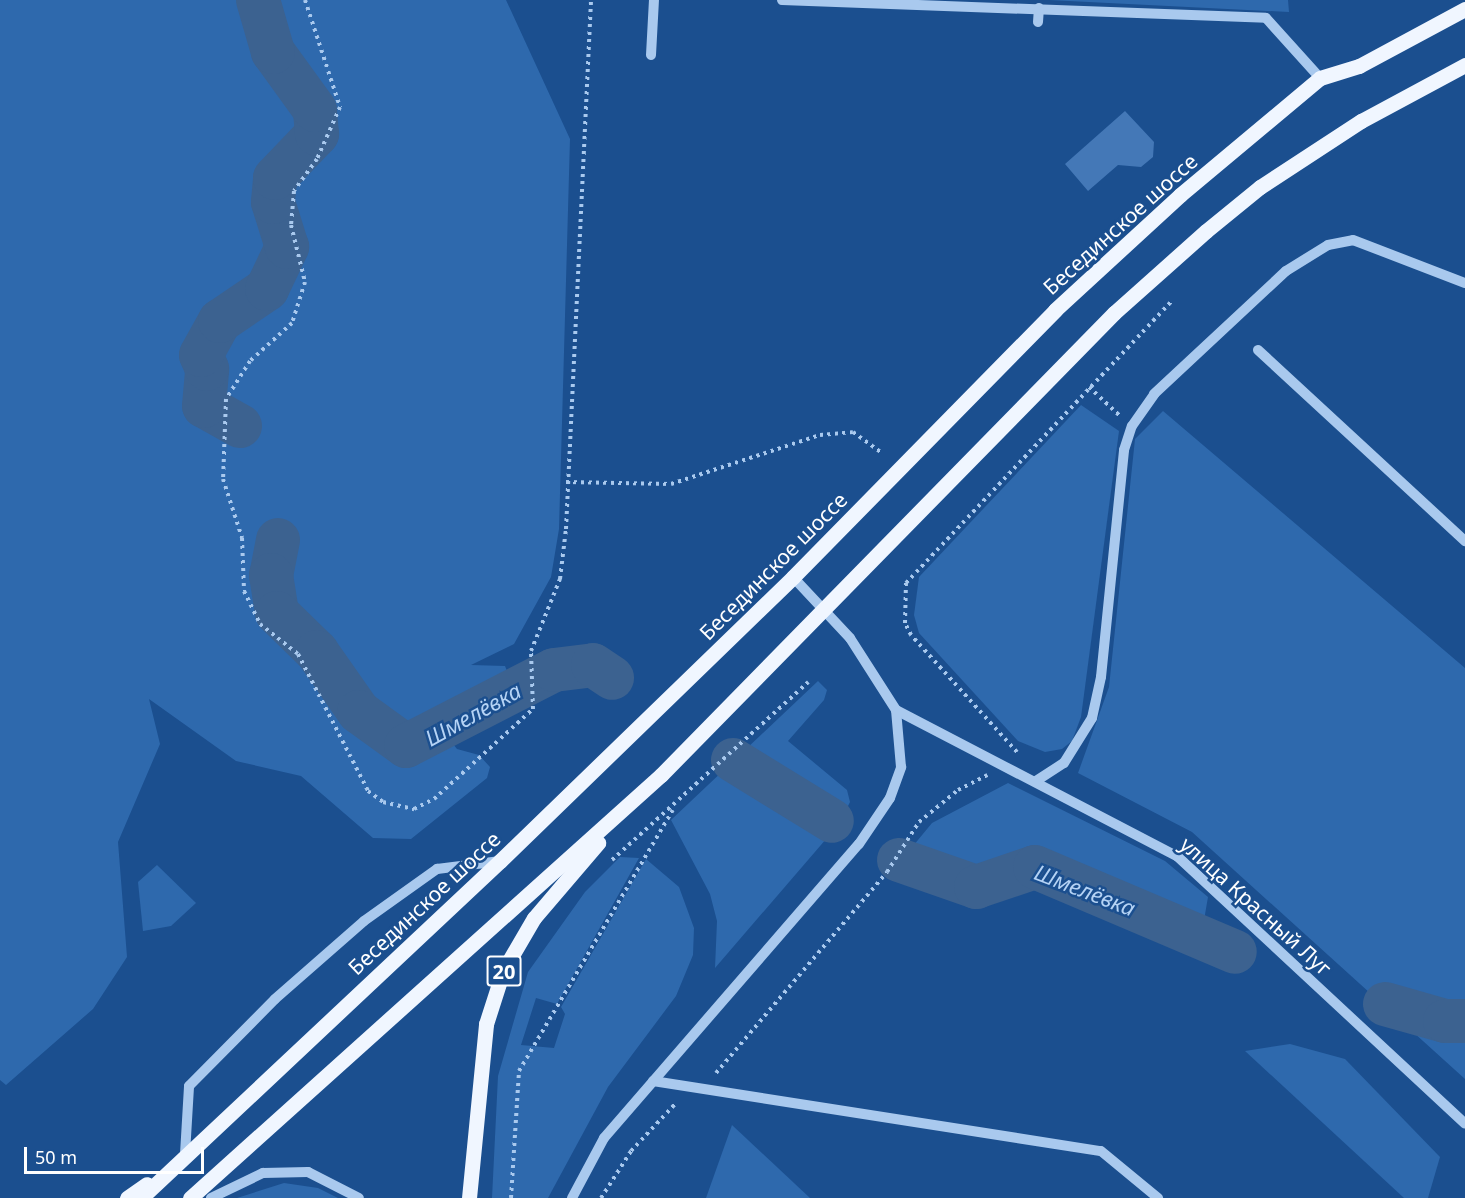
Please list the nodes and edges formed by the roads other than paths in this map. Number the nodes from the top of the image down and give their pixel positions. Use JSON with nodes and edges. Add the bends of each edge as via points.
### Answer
{"nodes":[{"id":1,"x":654,"y":0,"type":"edge"},
{"id":2,"x":782,"y":0,"type":"edge"},
{"id":3,"x":1040,"y":8,"type":"junction"},
{"id":4,"x":1465,"y":9,"type":"edge"},
{"id":5,"x":1038,"y":22,"type":"dead end"},
{"id":6,"x":651,"y":55,"type":"dead end"},
{"id":7,"x":1465,"y":65,"type":"edge"},
{"id":8,"x":1320,"y":78,"type":"junction"},
{"id":9,"x":1465,"y":283,"type":"edge"},
{"id":10,"x":1258,"y":350,"type":"dead end"},
{"id":11,"x":1465,"y":541,"type":"edge"},
{"id":12,"x":793,"y":578,"type":"junction"},
{"id":13,"x":825,"y":611,"type":"junction"},
{"id":14,"x":896,"y":710,"type":"junction"},
{"id":15,"x":1036,"y":781,"type":"junction"},
{"id":16,"x":646,"y":790,"type":"junction"},
{"id":17,"x":500,"y":861,"type":"junction"},
{"id":18,"x":653,"y":1081,"type":"junction"},
{"id":19,"x":1465,"y":1124,"type":"edge"},
{"id":20,"x":185,"y":1154,"type":"junction"},
{"id":21,"x":171,"y":1166,"type":"junction"},
{"id":22,"x":127,"y":1198,"type":"edge"},
{"id":23,"x":141,"y":1198,"type":"edge"},
{"id":24,"x":190,"y":1198,"type":"edge"},
{"id":25,"x":211,"y":1198,"type":"edge"},
{"id":26,"x":359,"y":1198,"type":"edge"},
{"id":27,"x":469,"y":1198,"type":"edge"},
{"id":28,"x":572,"y":1198,"type":"edge"},
{"id":29,"x":1158,"y":1198,"type":"edge"}],
"edges":[{"from":1,"to":6,"type":"street"},
{"from":2,"to":3,"type":"street"},
{"from":3,"to":5,"type":"street"},
{"from":3,"to":8,"type":"street","via":[[1266,18]]},
{"from":4,"to":8,"type":"main road","name":"Бесединское шоссе","via":[[1359,66]]},
{"from":7,"to":13,"type":"main road","via":[[1342,133],[1260,187],[1206,231],[1114,313]]},
{"from":8,"to":12,"type":"main road","name":"Бесединское шоссе","via":[[1055,310]]},
{"from":9,"to":15,"type":"street","via":[[1353,240],[1328,245],[1286,271],[1154,394],[1132,426],[1092,718],[1064,763]]},
{"from":10,"to":11,"type":"street"},
{"from":12,"to":13,"type":"street"},
{"from":12,"to":17,"type":"main road","name":"Бесединское шоссе"},
{"from":13,"to":14,"type":"street","via":[[880,680]]},
{"from":13,"to":16,"type":"main road"},
{"from":14,"to":15,"type":"street","name":"улица Красный Луг","via":[[1003,768]]},
{"from":14,"to":18,"type":"street","via":[[901,767],[890,798],[852,852]]},
{"from":15,"to":19,"type":"street","name":"улица Красный Луг","via":[[1177,856]]},
{"from":16,"to":24,"type":"main road"},
{"from":16,"to":27,"type":"main road","number":"20","via":[[534,918],[503,971],[486,1024]]},
{"from":17,"to":20,"type":"main road","name":"Бесединское шоссе"},
{"from":17,"to":20,"type":"street","via":[[437,869],[364,921],[275,999],[189,1086]]},
{"from":18,"to":28,"type":"street","via":[[604,1138]]},
{"from":18,"to":29,"type":"street","via":[[1101,1151]]},
{"from":20,"to":21,"type":"main road","name":"Бесединское шоссе"},
{"from":21,"to":22,"type":"main road"},
{"from":21,"to":23,"type":"main road","name":"Бесединское шоссе"},
{"from":25,"to":26,"type":"street","via":[[263,1173],[308,1172]]}]}
